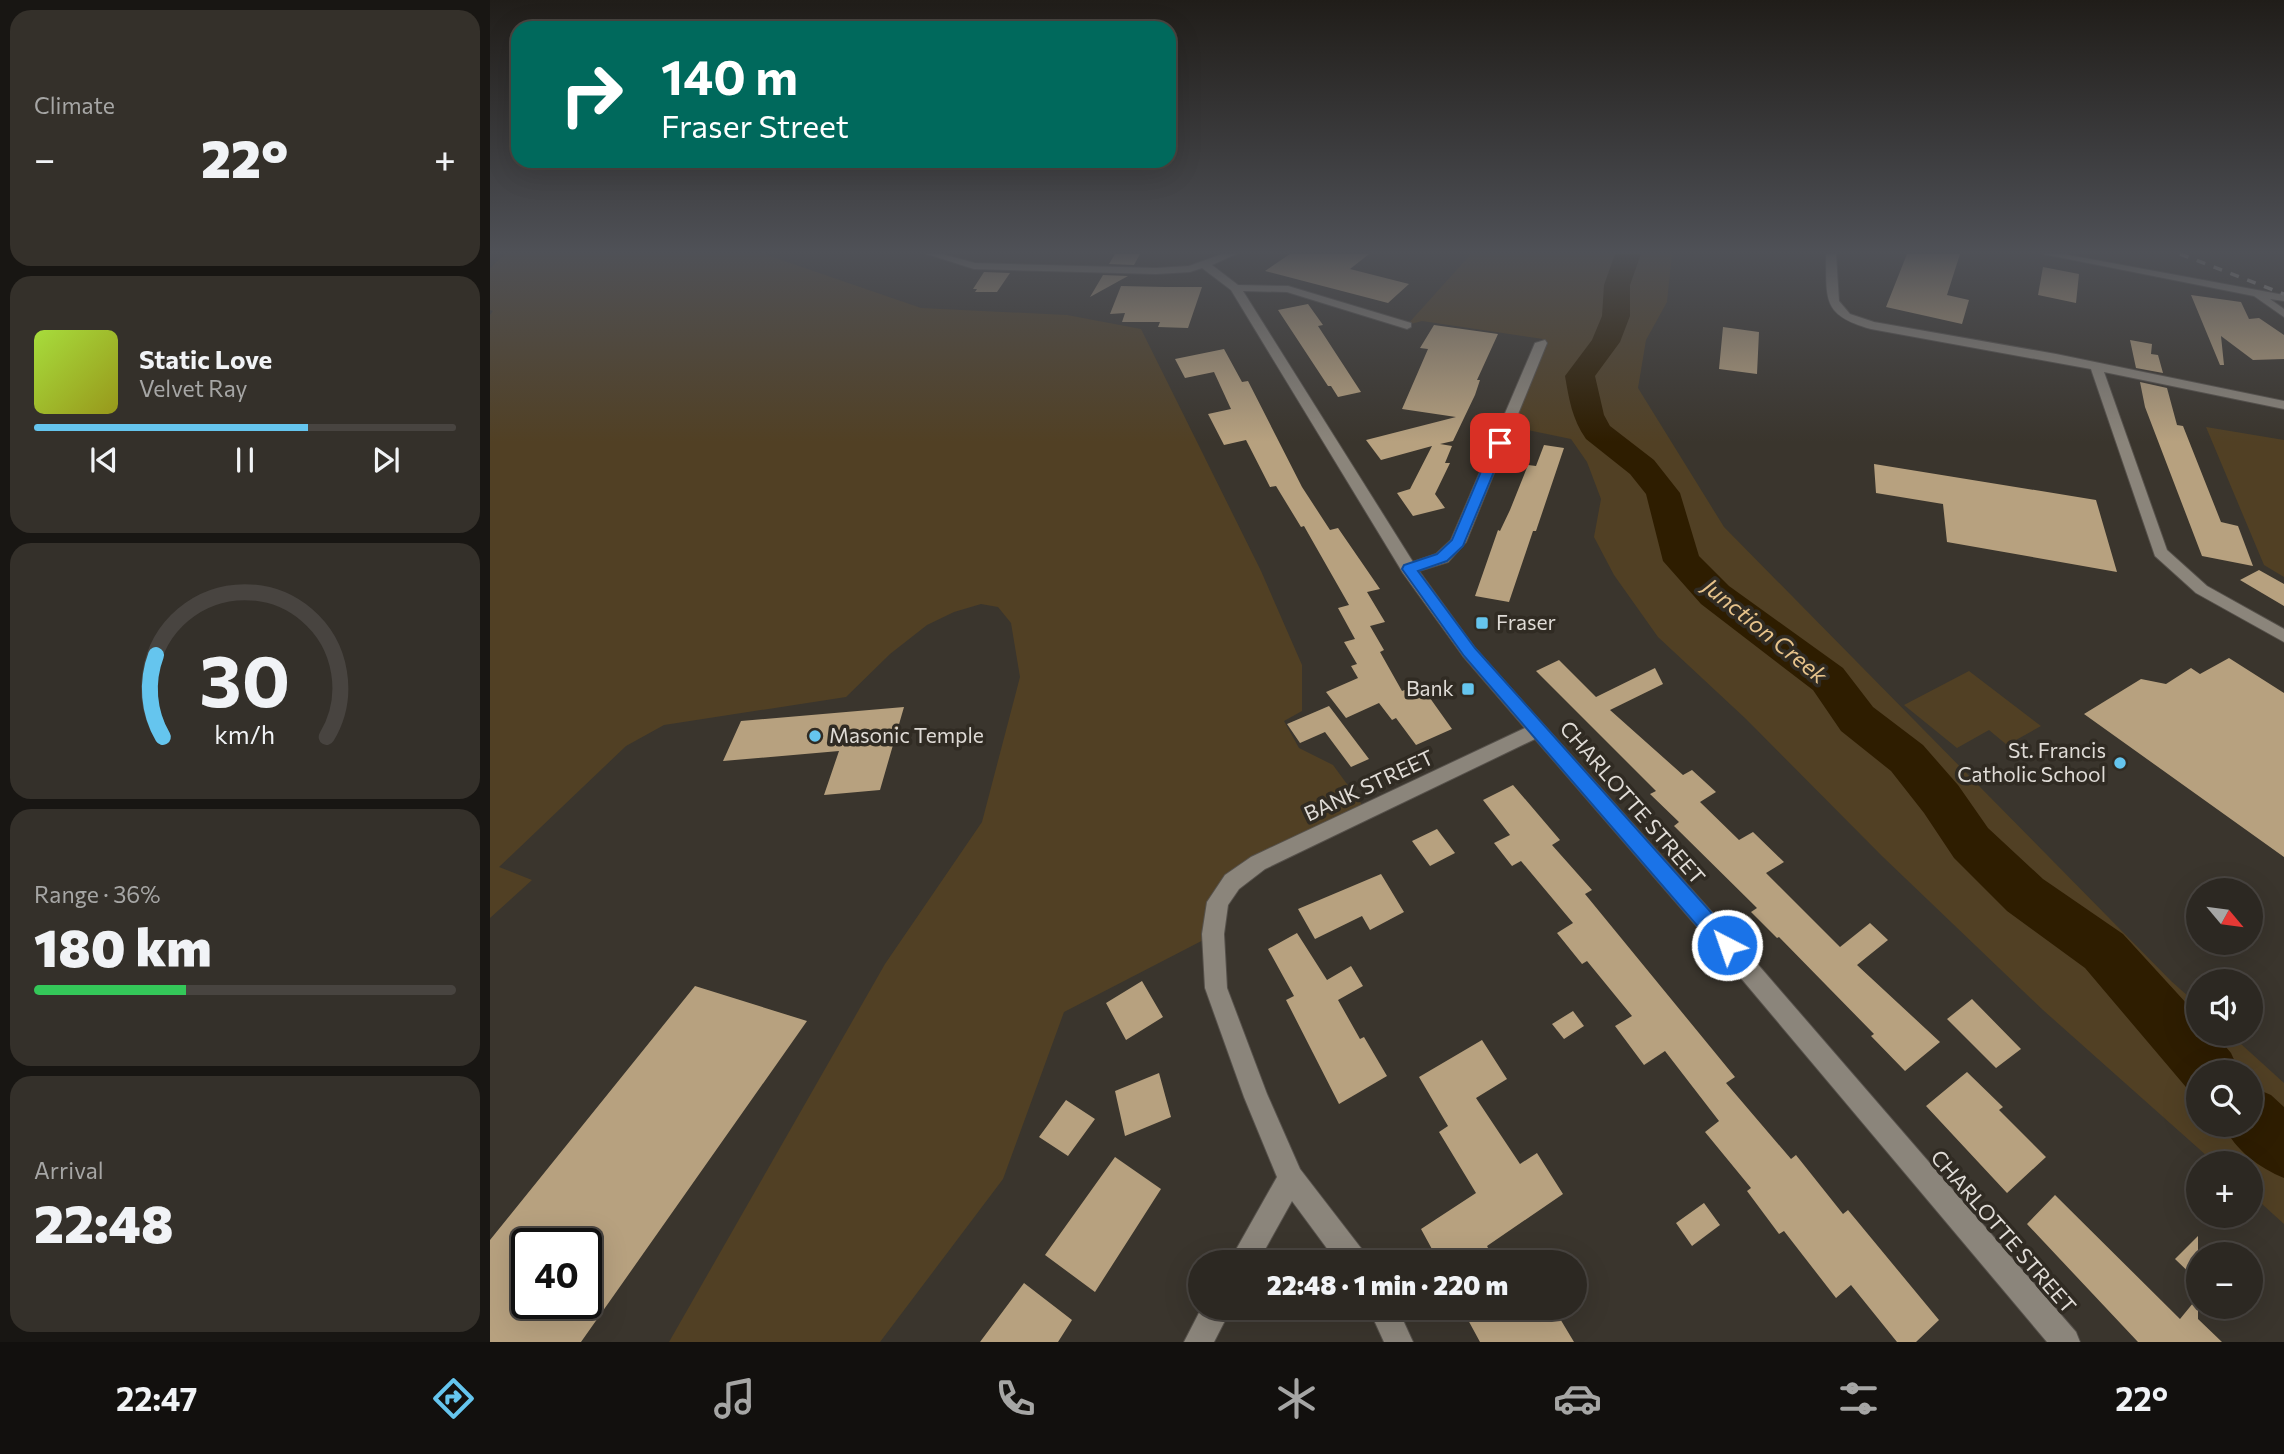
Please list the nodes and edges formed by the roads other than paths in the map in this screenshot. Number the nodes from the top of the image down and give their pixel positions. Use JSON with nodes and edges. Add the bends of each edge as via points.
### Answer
{"nodes":[{"id":1,"x":1253,"y":317,"type":"edge"},
{"id":2,"x":1379,"y":317,"type":"edge"},
{"id":3,"x":1848,"y":317,"type":"edge"},
{"id":4,"x":1407,"y":325,"type":"dead end"},
{"id":5,"x":1541,"y":343,"type":"dead end"},
{"id":6,"x":2096,"y":366,"type":"junction"},
{"id":7,"x":2284,"y":405,"type":"edge"},
{"id":8,"x":1409,"y":569,"type":"junction"},
{"id":9,"x":2284,"y":636,"type":"edge"},
{"id":10,"x":1537,"y":730,"type":"junction"},
{"id":11,"x":1291,"y":1178,"type":"junction"},
{"id":12,"x":1250,"y":1250,"type":"edge"},
{"id":13,"x":1345,"y":1250,"type":"edge"},
{"id":14,"x":1211,"y":1320,"type":"edge"},
{"id":15,"x":1388,"y":1320,"type":"edge"},
{"id":16,"x":1198,"y":1342,"type":"edge"},
{"id":17,"x":1399,"y":1342,"type":"edge"},
{"id":18,"x":2066,"y":1342,"type":"edge"}],
"edges":[{"from":1,"to":8,"type":"street","name":"CHARLOTTE STREET"},
{"from":2,"to":4,"type":"street"},
{"from":3,"to":6,"type":"street"},
{"from":5,"to":8,"type":"street","via":[[1458,542],[1442,558]]},
{"from":6,"to":7,"type":"street"},
{"from":6,"to":9,"type":"street","via":[[2160,552],[2193,583]]},
{"from":8,"to":10,"type":"street","name":"CHARLOTTE STREET","via":[[1469,652]]},
{"from":10,"to":11,"type":"street","name":"BANK STREET","via":[[1258,863],[1224,891],[1213,934],[1216,988]]},
{"from":10,"to":18,"type":"street","name":"CHARLOTTE STREET"},
{"from":11,"to":12,"type":"street"},
{"from":11,"to":13,"type":"street"},
{"from":14,"to":16,"type":"street"},
{"from":15,"to":17,"type":"street"}]}
